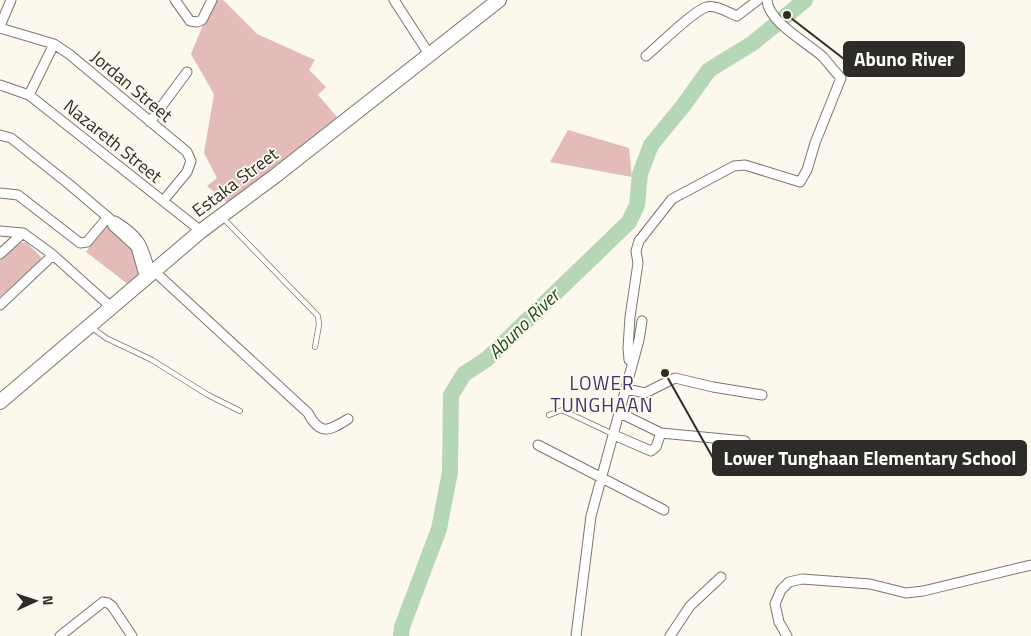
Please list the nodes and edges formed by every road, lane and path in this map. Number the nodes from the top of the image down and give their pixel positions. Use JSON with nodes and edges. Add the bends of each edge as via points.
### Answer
{"nodes":[{"id":1,"x":10,"y":0,"type":"edge"},
{"id":2,"x":175,"y":0,"type":"edge"},
{"id":3,"x":212,"y":0,"type":"edge"},
{"id":4,"x":394,"y":0,"type":"edge"},
{"id":5,"x":499,"y":0,"type":"edge"},
{"id":6,"x":758,"y":0,"type":"edge"},
{"id":7,"x":767,"y":0,"type":"edge"},
{"id":8,"x":0,"y":27,"type":"edge"},
{"id":9,"x":54,"y":44,"type":"junction"},
{"id":10,"x":429,"y":54,"type":"junction"},
{"id":11,"x":646,"y":56,"type":"dead end"},
{"id":12,"x":187,"y":72,"type":"dead end"},
{"id":13,"x":0,"y":85,"type":"edge"},
{"id":14,"x":29,"y":95,"type":"junction"},
{"id":15,"x":150,"y":122,"type":"junction"},
{"id":16,"x":0,"y":135,"type":"edge"},
{"id":17,"x":0,"y":194,"type":"edge"},
{"id":18,"x":163,"y":201,"type":"junction"},
{"id":19,"x":222,"y":216,"type":"junction"},
{"id":20,"x":109,"y":218,"type":"junction"},
{"id":21,"x":0,"y":231,"type":"edge"},
{"id":22,"x":201,"y":231,"type":"junction"},
{"id":23,"x":23,"y":233,"type":"junction"},
{"id":24,"x":0,"y":254,"type":"edge"},
{"id":25,"x":53,"y":256,"type":"junction"},
{"id":26,"x":150,"y":274,"type":"junction"},
{"id":27,"x":0,"y":305,"type":"edge"},
{"id":28,"x":111,"y":307,"type":"junction"},
{"id":29,"x":642,"y":321,"type":"dead end"},
{"id":30,"x":89,"y":326,"type":"junction"},
{"id":31,"x":315,"y":347,"type":"dead end"},
{"id":32,"x":633,"y":362,"type":"junction"},
{"id":33,"x":626,"y":389,"type":"junction"},
{"id":34,"x":762,"y":395,"type":"dead end"},
{"id":35,"x":0,"y":402,"type":"edge"},
{"id":36,"x":240,"y":411,"type":"dead end"},
{"id":37,"x":620,"y":413,"type":"junction"},
{"id":38,"x":549,"y":415,"type":"dead end"},
{"id":39,"x":348,"y":419,"type":"dead end"},
{"id":40,"x":662,"y":433,"type":"junction"},
{"id":41,"x":614,"y":435,"type":"junction"},
{"id":42,"x":745,"y":441,"type":"dead end"},
{"id":43,"x":538,"y":445,"type":"dead end"},
{"id":44,"x":601,"y":479,"type":"junction"},
{"id":45,"x":664,"y":510,"type":"dead end"},
{"id":46,"x":1031,"y":565,"type":"edge"},
{"id":47,"x":721,"y":577,"type":"dead end"},
{"id":48,"x":60,"y":636,"type":"edge"},
{"id":49,"x":131,"y":636,"type":"edge"},
{"id":50,"x":576,"y":636,"type":"edge"},
{"id":51,"x":670,"y":636,"type":"edge"},
{"id":52,"x":787,"y":636,"type":"edge"}],
"edges":[{"from":1,"to":8,"type":"street"},
{"from":2,"to":3,"type":"street","via":[[190,21],[196,22],[202,20]]},
{"from":4,"to":10,"type":"street"},
{"from":5,"to":10,"type":"street","name":"Estaka Street"},
{"from":6,"to":11,"type":"street","via":[[736,16],[706,7]]},
{"from":7,"to":32,"type":"street","via":[[767,7],[774,16],[822,57],[841,78],[800,182],[740,164],[672,199],[646,230],[636,251],[638,263],[628,348],[629,360]]},
{"from":8,"to":9,"type":"street","name":"Jordan Street"},
{"from":9,"to":14,"type":"street"},
{"from":9,"to":15,"type":"street","name":"Jordan Street"},
{"from":10,"to":19,"type":"street","name":"Estaka Street"},
{"from":12,"to":15,"type":"street"},
{"from":13,"to":14,"type":"street","name":"Nazareth Street"},
{"from":14,"to":18,"type":"street","name":"Nazareth Street"},
{"from":15,"to":18,"type":"street","name":"Jordan Street","via":[[187,152],[191,161],[187,172]]},
{"from":16,"to":20,"type":"street","via":[[11,138]]},
{"from":17,"to":20,"type":"street","via":[[18,195],[80,243],[87,242]]},
{"from":18,"to":22,"type":"street","name":"Nazareth Street"},
{"from":19,"to":22,"type":"street","name":"Estaka Street"},
{"from":19,"to":31,"type":"lane","via":[[318,316]]},
{"from":20,"to":26,"type":"street","via":[[144,248]]},
{"from":21,"to":23,"type":"street"},
{"from":22,"to":26,"type":"street","name":"Estaka Street"},
{"from":23,"to":24,"type":"street"},
{"from":23,"to":25,"type":"street"},
{"from":25,"to":27,"type":"street"},
{"from":25,"to":28,"type":"street"},
{"from":26,"to":28,"type":"street","name":"Estaka Street"},
{"from":26,"to":39,"type":"street","via":[[308,413],[314,424],[328,429]]},
{"from":28,"to":30,"type":"street","name":"Estaka Street"},
{"from":29,"to":32,"type":"street"},
{"from":30,"to":35,"type":"street","name":"Estaka Street"},
{"from":30,"to":36,"type":"lane"},
{"from":32,"to":33,"type":"street"},
{"from":33,"to":34,"type":"street","via":[[645,393],[675,378]]},
{"from":33,"to":37,"type":"street"},
{"from":37,"to":40,"type":"street"},
{"from":37,"to":41,"type":"street"},
{"from":38,"to":41,"type":"lane","via":[[562,410]]},
{"from":40,"to":41,"type":"street","via":[[651,451]]},
{"from":40,"to":42,"type":"street"},
{"from":41,"to":44,"type":"street"},
{"from":43,"to":44,"type":"street"},
{"from":44,"to":45,"type":"street"},
{"from":44,"to":50,"type":"street","via":[[591,516]]},
{"from":46,"to":52,"type":"street","via":[[906,593],[870,584],[802,579],[789,582],[780,590],[775,604],[779,622]]},
{"from":47,"to":51,"type":"street","via":[[690,606]]},
{"from":48,"to":49,"type":"street","via":[[103,602],[112,606]]}]}
